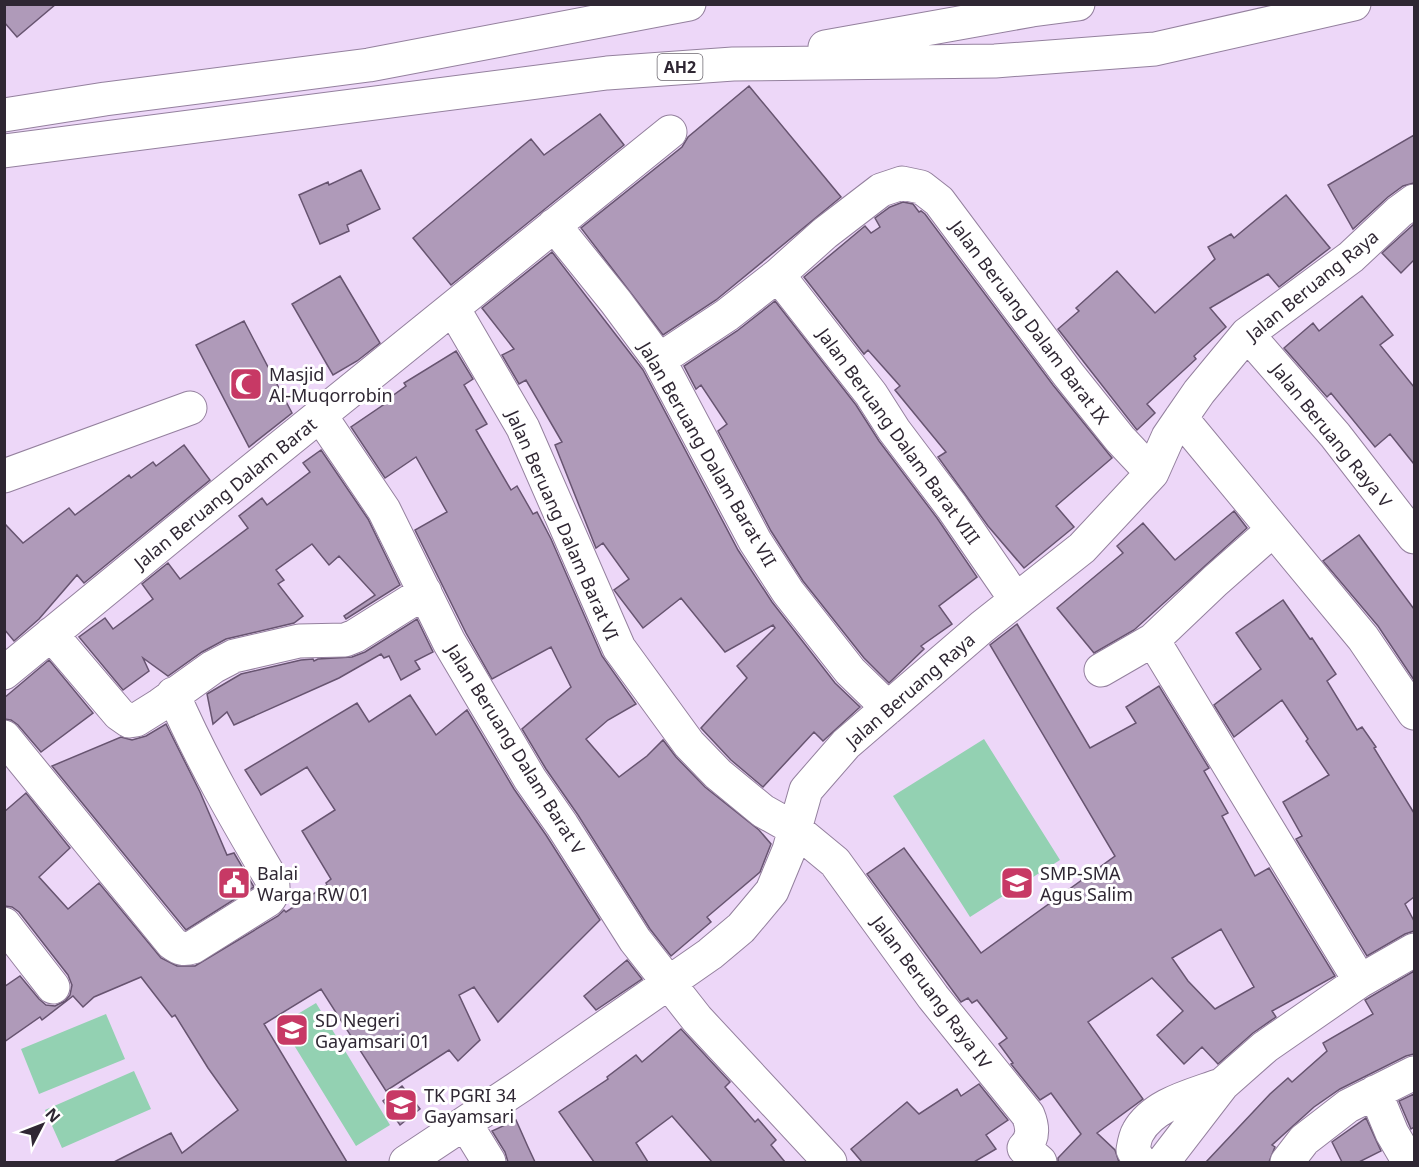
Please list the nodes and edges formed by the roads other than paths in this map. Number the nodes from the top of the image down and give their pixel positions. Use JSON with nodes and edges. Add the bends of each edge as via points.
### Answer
{"nodes":[{"id":1,"x":689,"y":4,"type":"edge"},
{"id":2,"x":1078,"y":4,"type":"edge"},
{"id":3,"x":1354,"y":4,"type":"edge"},
{"id":4,"x":733,"y":64,"type":"junction"},
{"id":5,"x":4,"y":115,"type":"edge"},
{"id":6,"x":670,"y":132,"type":"dead end"},
{"id":7,"x":4,"y":151,"type":"edge"},
{"id":8,"x":1414,"y":201,"type":"edge"},
{"id":9,"x":554,"y":225,"type":"junction"},
{"id":10,"x":778,"y":275,"type":"junction"},
{"id":11,"x":453,"y":308,"type":"junction"},
{"id":12,"x":1247,"y":334,"type":"junction"},
{"id":13,"x":659,"y":360,"type":"junction"},
{"id":14,"x":190,"y":408,"type":"dead end"},
{"id":15,"x":320,"y":415,"type":"junction"},
{"id":16,"x":1181,"y":418,"type":"junction"},
{"id":17,"x":1152,"y":473,"type":"junction"},
{"id":18,"x":4,"y":476,"type":"edge"},
{"id":19,"x":1273,"y":530,"type":"junction"},
{"id":20,"x":1414,"y":537,"type":"edge"},
{"id":21,"x":424,"y":592,"type":"junction"},
{"id":22,"x":1016,"y":600,"type":"junction"},
{"id":23,"x":51,"y":634,"type":"junction"},
{"id":24,"x":1153,"y":640,"type":"junction"},
{"id":25,"x":1101,"y":670,"type":"dead end"},
{"id":26,"x":4,"y":674,"type":"edge"},
{"id":27,"x":173,"y":694,"type":"junction"},
{"id":28,"x":888,"y":708,"type":"junction"},
{"id":29,"x":1414,"y":713,"type":"edge"},
{"id":30,"x":4,"y":737,"type":"edge"},
{"id":31,"x":795,"y":829,"type":"junction"},
{"id":32,"x":4,"y":924,"type":"edge"},
{"id":33,"x":1414,"y":950,"type":"edge"},
{"id":34,"x":1360,"y":981,"type":"junction"},
{"id":35,"x":668,"y":984,"type":"junction"},
{"id":36,"x":53,"y":987,"type":"dead end"},
{"id":37,"x":1414,"y":1072,"type":"edge"},
{"id":38,"x":1223,"y":1084,"type":"junction"},
{"id":39,"x":1375,"y":1092,"type":"junction"},
{"id":40,"x":465,"y":1123,"type":"junction"},
{"id":41,"x":1024,"y":1158,"type":"edge"},
{"id":42,"x":406,"y":1162,"type":"edge"},
{"id":43,"x":489,"y":1162,"type":"edge"},
{"id":44,"x":830,"y":1162,"type":"edge"},
{"id":45,"x":1140,"y":1162,"type":"edge"},
{"id":46,"x":1162,"y":1162,"type":"edge"},
{"id":47,"x":1287,"y":1162,"type":"edge"},
{"id":48,"x":1409,"y":1162,"type":"edge"}],
"edges":[{"from":1,"to":5,"type":"main road","via":[[369,64]]},
{"from":2,"to":4,"type":"main road","number":"AH2"},
{"from":3,"to":4,"type":"main road","number":"AH2","via":[[1155,49],[995,61]]},
{"from":4,"to":7,"type":"main road","number":"AH2","via":[[596,74]]},
{"from":6,"to":9,"type":"main road","name":"Jalan Beruang Dalam Barat"},
{"from":8,"to":12,"type":"main road","name":"Jalan Beruang Raya","via":[[1351,257]]},
{"from":9,"to":11,"type":"main road","name":"Jalan Beruang Dalam Barat"},
{"from":9,"to":13,"type":"main road","name":"Jalan Beruang Dalam Barat VII"},
{"from":10,"to":13,"type":"main road"},
{"from":10,"to":17,"type":"main road","name":"Jalan Beruang Dalam Barat IX","via":[[881,190],[902,183],[921,187],[939,201],[1083,393]]},
{"from":10,"to":22,"type":"main road","name":"Jalan Beruang Dalam Barat VIII","via":[[871,394]]},
{"from":11,"to":15,"type":"main road","name":"Jalan Beruang Dalam Barat"},
{"from":11,"to":31,"type":"main road","name":"Jalan Beruang Dalam Barat VI","via":[[523,428],[619,648],[688,744],[763,811]]},
{"from":12,"to":16,"type":"main road","name":"Jalan Beruang Raya"},
{"from":12,"to":20,"type":"main road","name":"Jalan Beruang Raya V","via":[[1335,435]]},
{"from":13,"to":28,"type":"main road","name":"Jalan Beruang Dalam Barat VII","via":[[755,541],[820,634]]},
{"from":14,"to":18,"type":"main road"},
{"from":15,"to":21,"type":"main road","name":"Jalan Beruang Dalam Barat V","via":[[384,510]]},
{"from":15,"to":23,"type":"main road","name":"Jalan Beruang Dalam Barat"},
{"from":16,"to":17,"type":"main road","name":"Jalan Beruang Raya"},
{"from":16,"to":19,"type":"main road"},
{"from":17,"to":22,"type":"main road","name":"Jalan Beruang Raya","via":[[1082,548]]},
{"from":19,"to":24,"type":"main road"},
{"from":19,"to":29,"type":"main road","via":[[1363,638]]},
{"from":21,"to":27,"type":"main road","via":[[356,636],[345,640],[299,641],[234,656]]},
{"from":21,"to":35,"type":"main road","name":"Jalan Beruang Dalam Barat V","via":[[530,779],[634,940]]},
{"from":22,"to":28,"type":"main road","name":"Jalan Beruang Raya"},
{"from":23,"to":26,"type":"main road","name":"Jalan Beruang Dalam Barat"},
{"from":23,"to":27,"type":"main road","via":[[129,721]]},
{"from":24,"to":25,"type":"main road"},
{"from":24,"to":34,"type":"main road"},
{"from":27,"to":30,"type":"main road","via":[[219,789],[272,880],[273,894],[185,950],[178,948]]},
{"from":28,"to":31,"type":"main road","name":"Jalan Beruang Raya","via":[[846,744],[806,790]]},
{"from":31,"to":35,"type":"main road","name":"Jalan Beruang Raya","via":[[772,891],[741,928]]},
{"from":31,"to":41,"type":"main road","name":"Jalan Beruang Raya IV","via":[[836,861],[933,997],[1028,1114],[1033,1126]]},
{"from":32,"to":36,"type":"main road"},
{"from":33,"to":34,"type":"main road"},
{"from":34,"to":38,"type":"main road","via":[[1265,1047]]},
{"from":35,"to":40,"type":"main road","name":"Jalan Beruang Raya"},
{"from":35,"to":44,"type":"main road","name":"Jalan Beruang Dalam Barat V"},
{"from":37,"to":39,"type":"main road"},
{"from":38,"to":45,"type":"main road","via":[[1178,1100],[1151,1116],[1138,1132],[1133,1150]]},
{"from":38,"to":46,"type":"main road"},
{"from":39,"to":47,"type":"main road","via":[[1348,1106],[1304,1140]]},
{"from":39,"to":48,"type":"main road"},
{"from":40,"to":42,"type":"main road","name":"Jalan Beruang Raya"},
{"from":40,"to":43,"type":"main road"}]}
